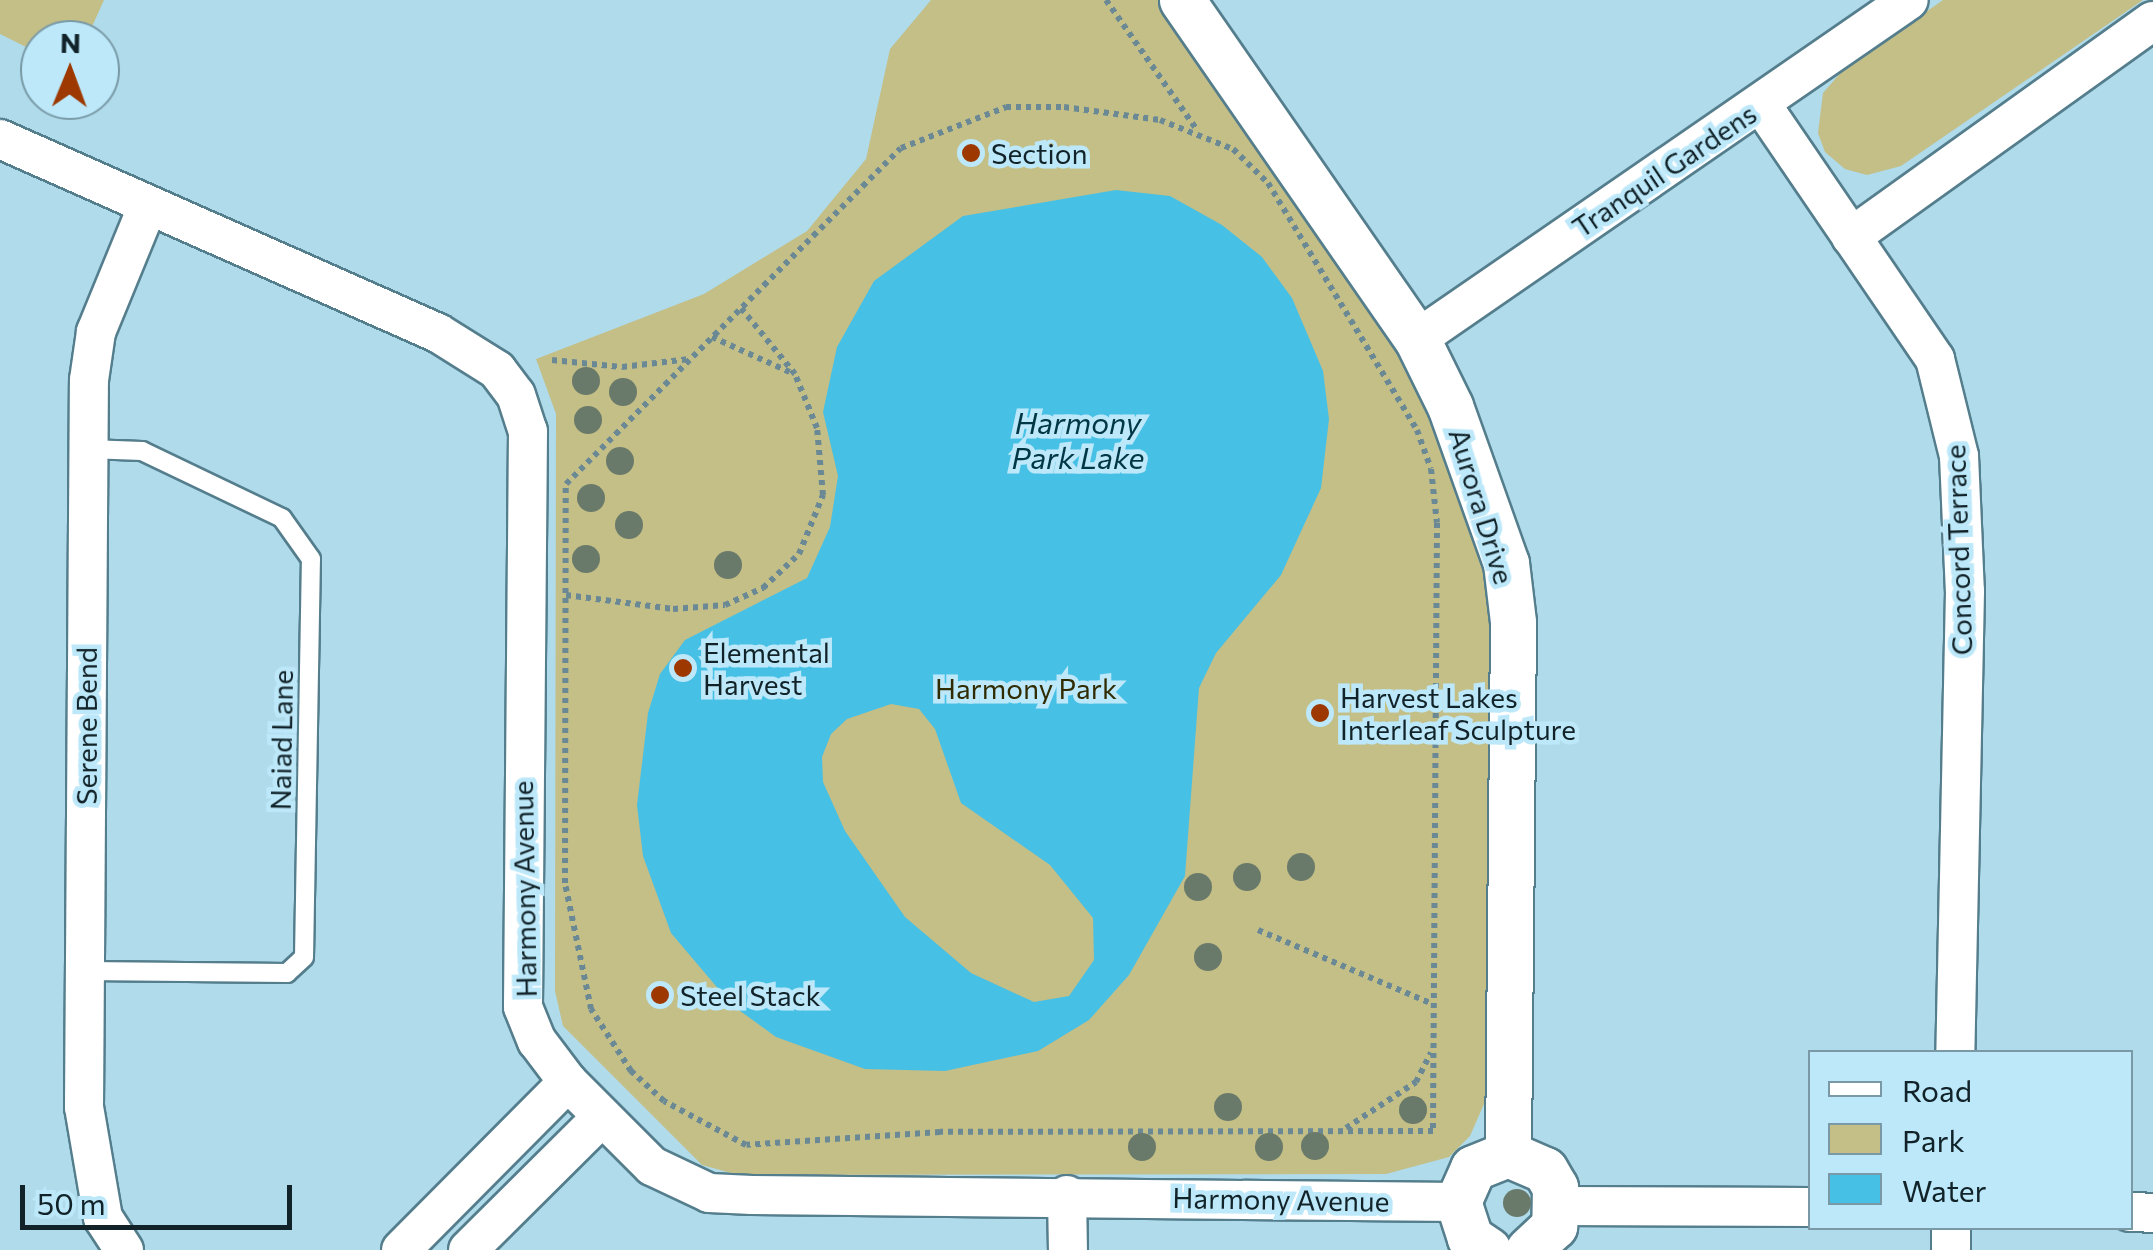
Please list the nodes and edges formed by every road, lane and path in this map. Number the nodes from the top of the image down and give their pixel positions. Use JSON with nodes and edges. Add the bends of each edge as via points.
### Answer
{"nodes":[{"id":1,"x":1106,"y":0,"type":"edge"},
{"id":2,"x":1182,"y":0,"type":"edge"},
{"id":3,"x":1909,"y":0,"type":"edge"},
{"id":4,"x":2153,"y":20,"type":"edge"},
{"id":5,"x":1760,"y":104,"type":"junction"},
{"id":6,"x":1198,"y":131,"type":"junction"},
{"id":7,"x":0,"y":139,"type":"edge"},
{"id":8,"x":148,"y":205,"type":"junction"},
{"id":9,"x":1851,"y":236,"type":"junction"},
{"id":10,"x":741,"y":308,"type":"junction"},
{"id":11,"x":712,"y":337,"type":"junction"},
{"id":12,"x":1417,"y":340,"type":"junction"},
{"id":13,"x":691,"y":358,"type":"junction"},
{"id":14,"x":552,"y":360,"type":"dead end"},
{"id":15,"x":795,"y":374,"type":"junction"},
{"id":16,"x":88,"y":448,"type":"junction"},
{"id":17,"x":566,"y":595,"type":"junction"},
{"id":18,"x":1258,"y":930,"type":"dead end"},
{"id":19,"x":85,"y":970,"type":"junction"},
{"id":20,"x":1432,"y":1004,"type":"junction"},
{"id":21,"x":1433,"y":1050,"type":"junction"},
{"id":22,"x":1955,"y":1050,"type":"edge"},
{"id":23,"x":568,"y":1082,"type":"junction"},
{"id":24,"x":602,"y":1118,"type":"junction"},
{"id":25,"x":1340,"y":1131,"type":"junction"},
{"id":26,"x":1508,"y":1154,"type":"junction"},
{"id":27,"x":1066,"y":1195,"type":"junction"},
{"id":28,"x":1458,"y":1202,"type":"junction"},
{"id":29,"x":1558,"y":1206,"type":"junction"},
{"id":30,"x":1808,"y":1207,"type":"edge"},
{"id":31,"x":124,"y":1250,"type":"edge"},
{"id":32,"x":400,"y":1250,"type":"edge"},
{"id":33,"x":468,"y":1250,"type":"edge"},
{"id":34,"x":1068,"y":1250,"type":"edge"},
{"id":35,"x":1488,"y":1250,"type":"edge"},
{"id":36,"x":1528,"y":1250,"type":"edge"}],
"edges":[{"from":1,"to":6,"type":"path"},
{"from":2,"to":12,"type":"street","name":"Aurora Drive"},
{"from":3,"to":5,"type":"street","name":"Tranquil Gardens"},
{"from":4,"to":9,"type":"street"},
{"from":5,"to":9,"type":"street","name":"Concord Terrace"},
{"from":5,"to":12,"type":"street","name":"Tranquil Gardens"},
{"from":6,"to":10,"type":"path","via":[[1064,107],[1006,107],[901,148]]},
{"from":6,"to":20,"type":"path","via":[[1232,149],[1268,183],[1392,384],[1432,469]]},
{"from":7,"to":8,"type":"street","name":"Harmony Avenue"},
{"from":8,"to":16,"type":"street","name":"Serene Bend","via":[[96,332]]},
{"from":8,"to":23,"type":"street","name":"Harmony Avenue","via":[[438,333],[498,370],[516,395],[528,431],[520,972],[523,1007],[537,1041]]},
{"from":9,"to":22,"type":"street","name":"Concord Terrace","via":[[1935,359],[1959,456],[1965,591]]},
{"from":10,"to":11,"type":"path"},
{"from":10,"to":15,"type":"path"},
{"from":11,"to":13,"type":"path"},
{"from":11,"to":15,"type":"path"},
{"from":12,"to":26,"type":"street","name":"Aurora Drive","via":[[1478,479],[1506,563],[1513,622]]},
{"from":13,"to":14,"type":"path","via":[[622,367]]},
{"from":13,"to":17,"type":"path","via":[[566,484]]},
{"from":15,"to":17,"type":"path","via":[[817,428],[823,496],[816,526],[799,554],[763,588],[725,605],[673,609]]},
{"from":16,"to":19,"type":"street","name":"Serene Bend"},
{"from":16,"to":19,"type":"lane","name":"Naiad Lane","via":[[142,451],[282,518],[311,559],[304,958],[286,974]]},
{"from":17,"to":25,"type":"path","via":[[565,883],[580,966],[608,1040],[631,1071],[692,1122],[746,1146],[774,1147],[940,1132]]},
{"from":18,"to":20,"type":"path"},
{"from":19,"to":31,"type":"street","name":"Serene Bend","via":[[90,1166],[103,1218]]},
{"from":20,"to":21,"type":"path"},
{"from":21,"to":25,"type":"path","via":[[1416,1082]]},
{"from":21,"to":25,"type":"path","via":[[1433,1131]]},
{"from":23,"to":24,"type":"street","name":"Harmony Avenue"},
{"from":23,"to":32,"type":"street"},
{"from":24,"to":27,"type":"street","name":"Harmony Avenue","via":[[652,1166],[709,1193]]},
{"from":24,"to":33,"type":"street"},
{"from":26,"to":28,"type":"street","via":[[1474,1168]]},
{"from":26,"to":29,"type":"street","via":[[1545,1170]]},
{"from":27,"to":28,"type":"street","name":"Harmony Avenue"},
{"from":27,"to":34,"type":"street"},
{"from":28,"to":35,"type":"street","via":[[1470,1238]]},
{"from":29,"to":30,"type":"street"},
{"from":29,"to":36,"type":"street","via":[[1554,1226]]}]}
